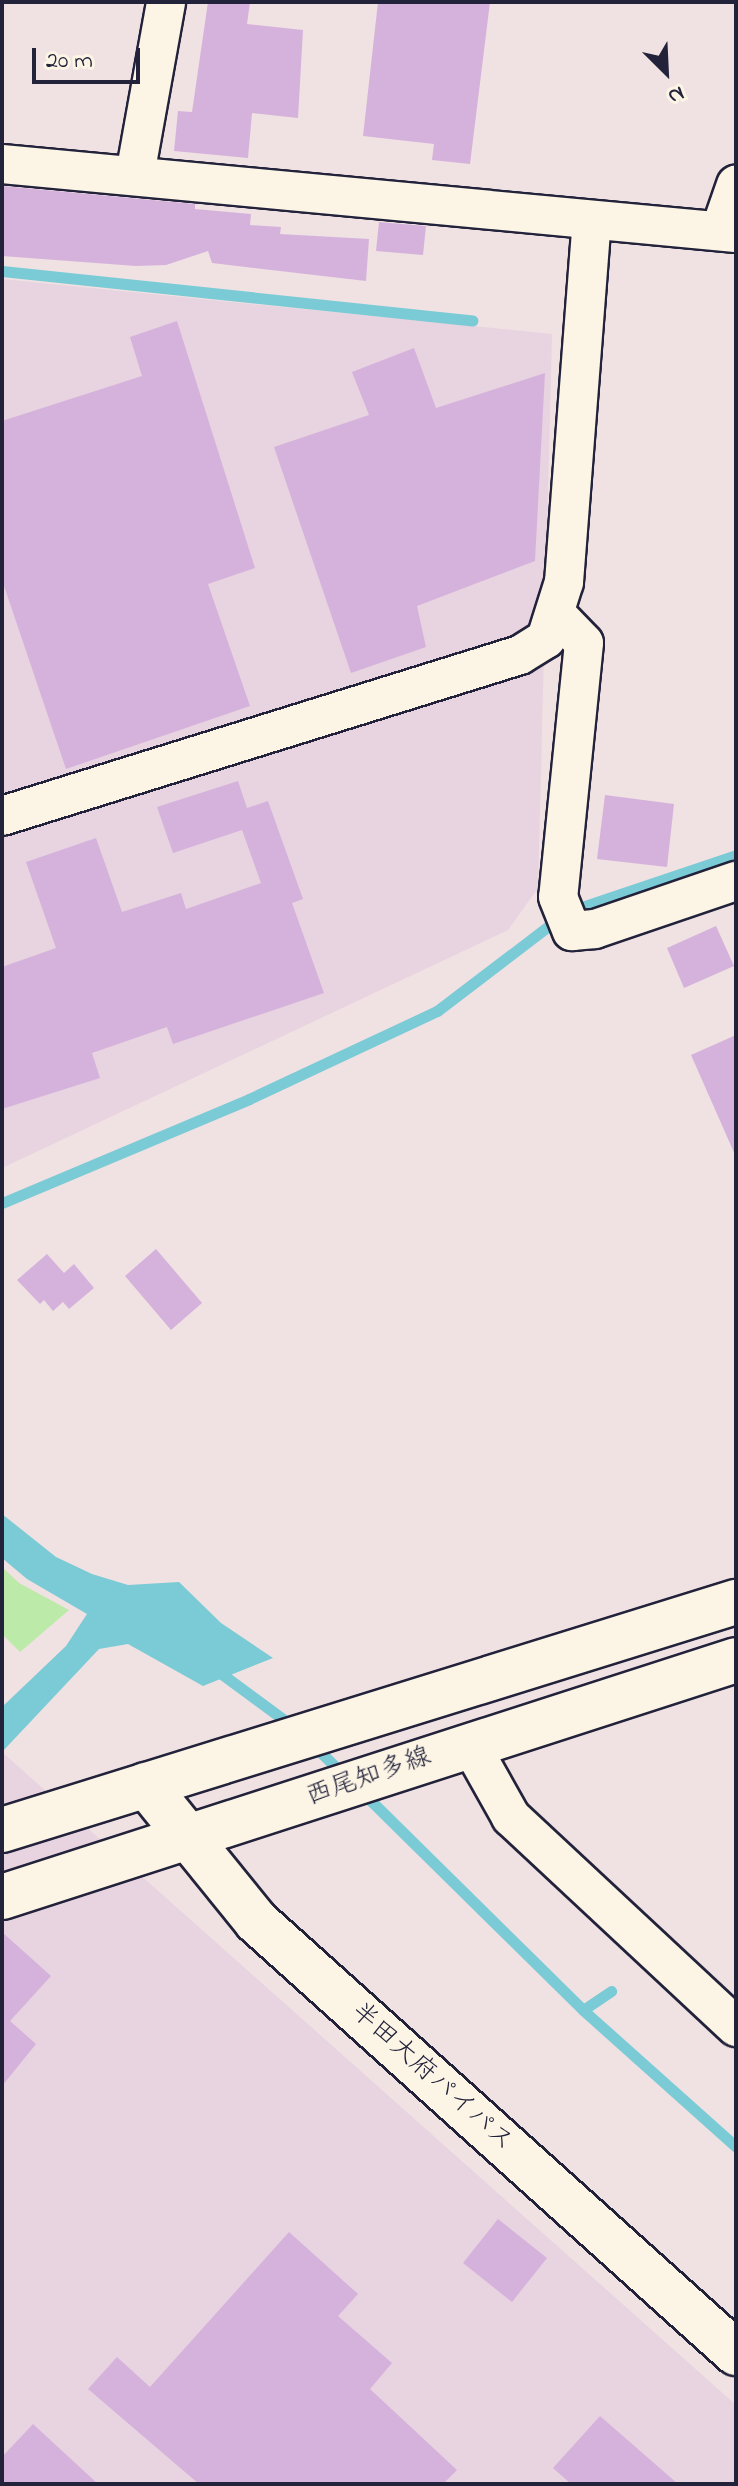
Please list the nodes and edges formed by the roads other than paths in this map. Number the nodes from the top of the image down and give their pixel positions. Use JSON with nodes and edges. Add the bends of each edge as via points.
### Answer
{"nodes":[{"id":1,"x":166,"y":2,"type":"edge"},
{"id":2,"x":2,"y":164,"type":"edge"},
{"id":3,"x":135,"y":175,"type":"junction"},
{"id":4,"x":736,"y":185,"type":"edge"},
{"id":5,"x":592,"y":222,"type":"junction"},
{"id":6,"x":728,"y":231,"type":"edge"},
{"id":7,"x":556,"y":614,"type":"junction"},
{"id":8,"x":2,"y":816,"type":"edge"},
{"id":9,"x":736,"y":881,"type":"edge"},
{"id":10,"x":736,"y":1602,"type":"edge"},
{"id":11,"x":736,"y":1660,"type":"edge"},
{"id":12,"x":470,"y":1744,"type":"junction"},
{"id":13,"x":146,"y":1785,"type":"junction"},
{"id":14,"x":2,"y":1830,"type":"edge"},
{"id":15,"x":188,"y":1838,"type":"junction"},
{"id":16,"x":2,"y":1897,"type":"edge"},
{"id":17,"x":736,"y":2027,"type":"edge"},
{"id":18,"x":736,"y":2353,"type":"edge"}],
"edges":[{"from":1,"to":3,"type":"street"},
{"from":2,"to":3,"type":"street"},
{"from":3,"to":5,"type":"street"},
{"from":4,"to":6,"type":"street"},
{"from":5,"to":6,"type":"street"},
{"from":5,"to":7,"type":"street","via":[[564,582]]},
{"from":7,"to":8,"type":"street","via":[[546,639],[520,655]]},
{"from":7,"to":9,"type":"street","via":[[584,643],[565,914],[595,929]]},
{"from":10,"to":13,"type":"main road"},
{"from":11,"to":12,"type":"main road","name":"西尾知多線"},
{"from":12,"to":15,"type":"main road","name":"西尾知多線"},
{"from":12,"to":17,"type":"street","via":[[511,1817]]},
{"from":13,"to":14,"type":"main road"},
{"from":13,"to":15,"type":"main road","name":"半田大府パイパス"},
{"from":15,"to":16,"type":"main road","name":"西尾知多線"},
{"from":15,"to":18,"type":"main road","name":"半田大府パイパス","via":[[256,1921]]}]}
